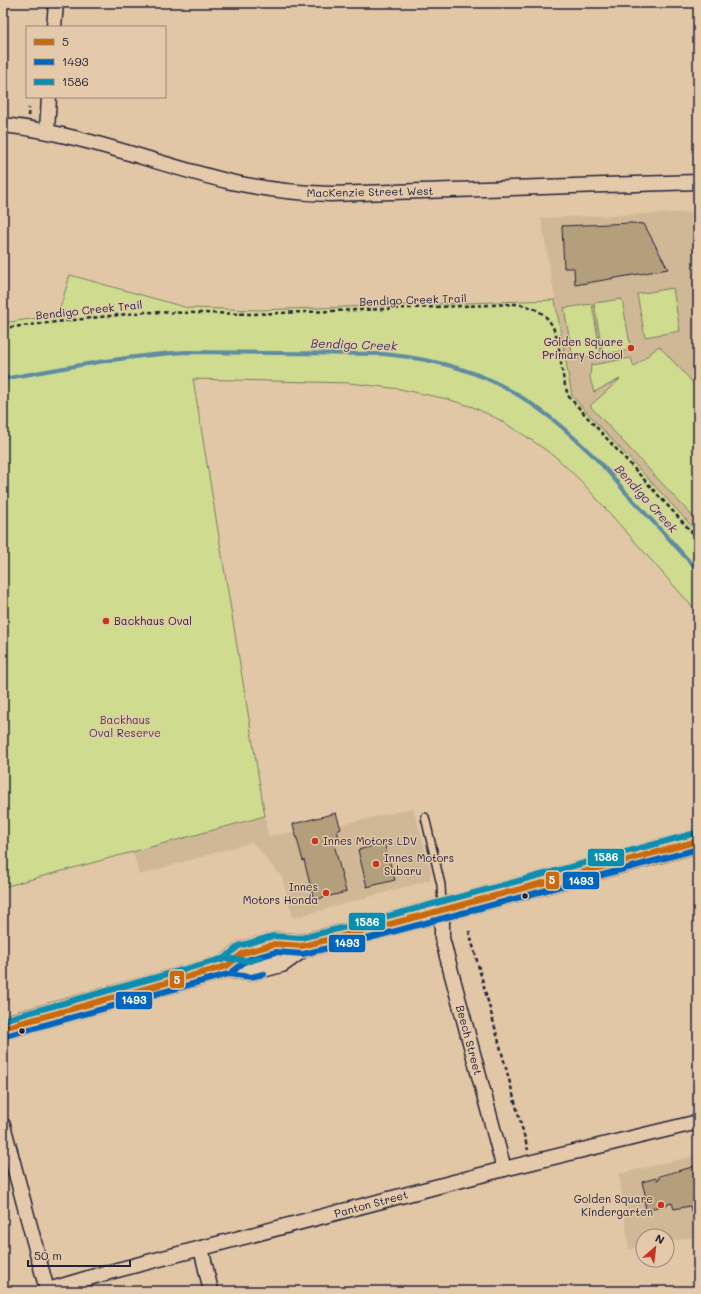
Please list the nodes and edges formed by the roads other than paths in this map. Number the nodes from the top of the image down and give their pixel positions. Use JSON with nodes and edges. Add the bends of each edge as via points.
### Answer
{"nodes":[{"id":1,"x":56,"y":3,"type":"edge"},
{"id":2,"x":54,"y":26,"type":"edge"},
{"id":3,"x":49,"y":98,"type":"edge"},
{"id":4,"x":3,"y":125,"type":"edge"},
{"id":5,"x":47,"y":131,"type":"junction"},
{"id":6,"x":698,"y":182,"type":"edge"},
{"id":7,"x":425,"y":817,"type":"dead end"},
{"id":8,"x":698,"y":841,"type":"edge"},
{"id":9,"x":442,"y":909,"type":"junction"},
{"id":10,"x":3,"y":1028,"type":"edge"},
{"id":11,"x":698,"y":1122,"type":"edge"},
{"id":12,"x":3,"y":1125,"type":"edge"},
{"id":13,"x":504,"y":1169,"type":"junction"},
{"id":14,"x":201,"y":1248,"type":"junction"},
{"id":15,"x":46,"y":1291,"type":"edge"},
{"id":16,"x":211,"y":1291,"type":"edge"}],
"edges":[{"from":1,"to":2,"type":"street"},
{"from":3,"to":5,"type":"street"},
{"from":4,"to":5,"type":"street","name":"MacKenzie Street West"},
{"from":5,"to":6,"type":"street","name":"MacKenzie Street West","via":[[231,182],[305,194]]},
{"from":7,"to":9,"type":"lane","via":[[441,885]]},
{"from":8,"to":9,"type":"highway"},
{"from":9,"to":10,"type":"highway","via":[[302,946],[275,944],[243,953],[227,966]]},
{"from":9,"to":13,"type":"street","name":"Beech Street","via":[[442,938]]},
{"from":11,"to":13,"type":"street","name":"Panton Street"},
{"from":12,"to":15,"type":"street"},
{"from":13,"to":14,"type":"street","name":"Panton Street"},
{"from":14,"to":15,"type":"street","name":"Panton Street"},
{"from":14,"to":16,"type":"street"}]}
